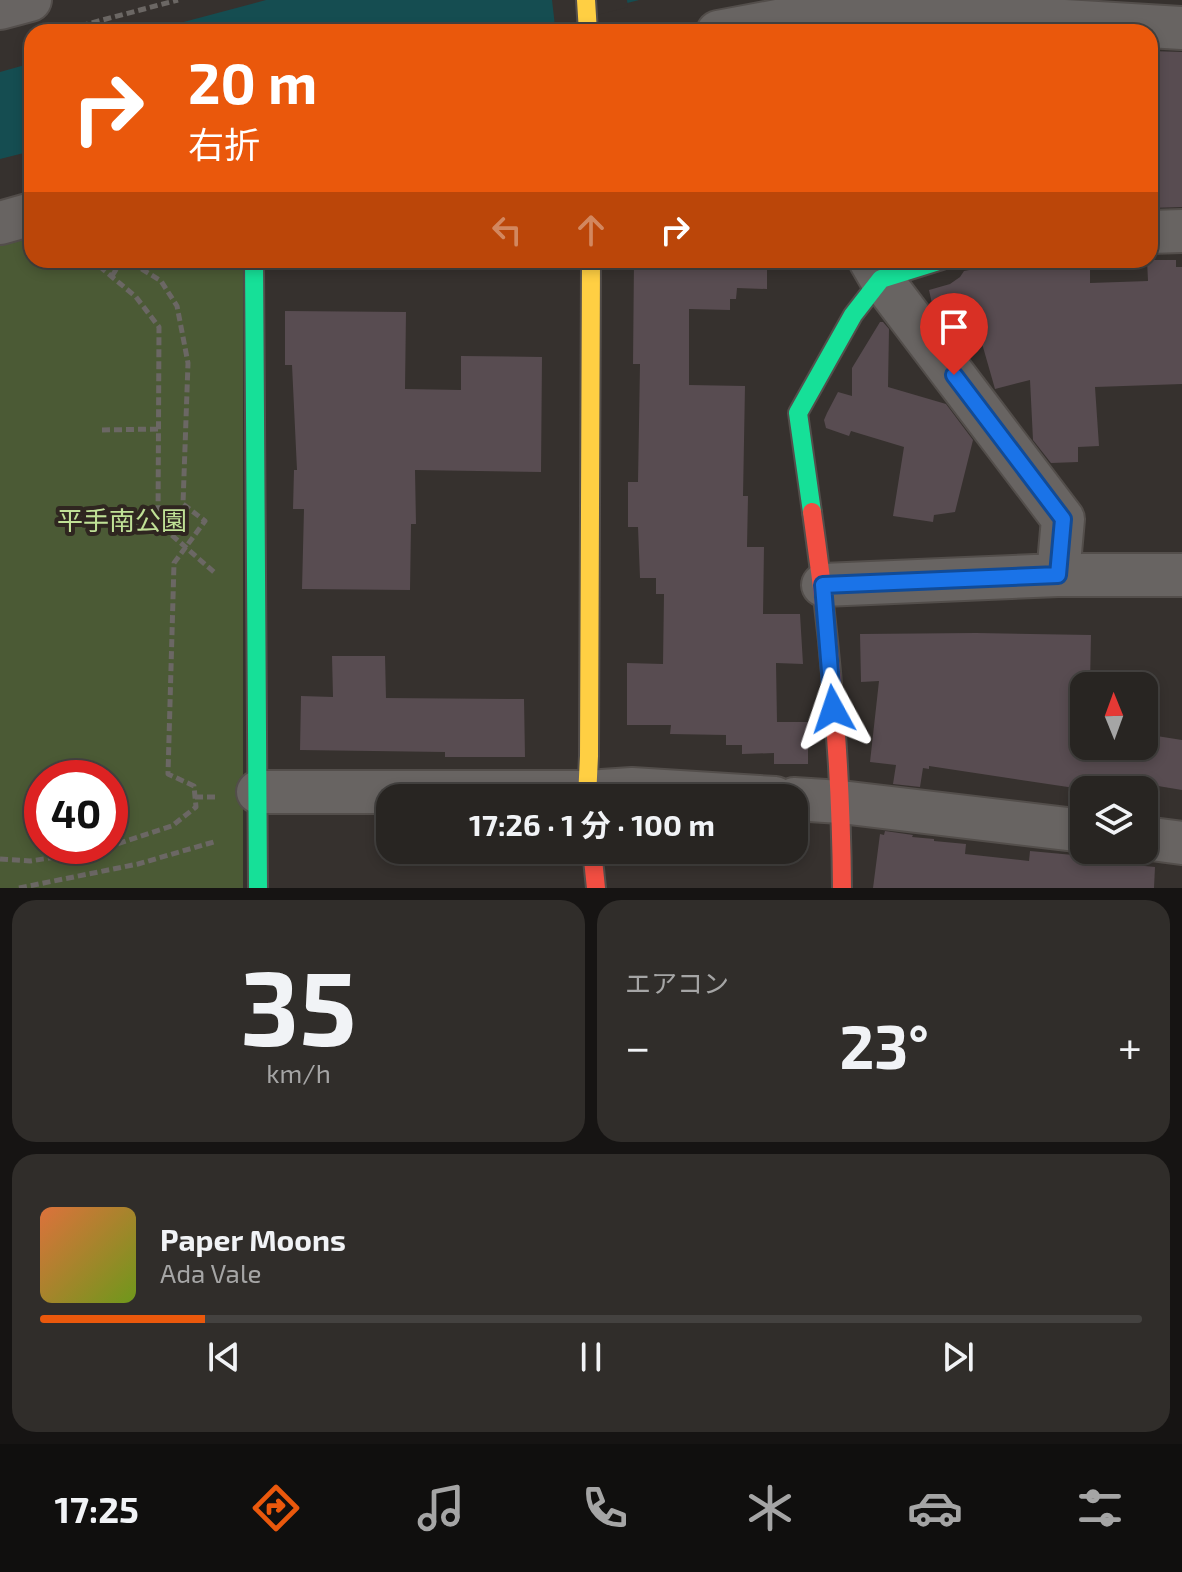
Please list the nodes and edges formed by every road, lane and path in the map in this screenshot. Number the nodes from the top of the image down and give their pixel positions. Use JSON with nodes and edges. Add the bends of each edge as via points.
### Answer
{"nodes":[{"id":1,"x":30,"y":0,"type":"edge"},
{"id":2,"x":178,"y":0,"type":"edge"},
{"id":3,"x":0,"y":8,"type":"edge"},
{"id":4,"x":87,"y":24,"type":"edge"},
{"id":5,"x":764,"y":24,"type":"edge"},
{"id":6,"x":1115,"y":24,"type":"edge"},
{"id":7,"x":1158,"y":27,"type":"edge"},
{"id":8,"x":1182,"y":28,"type":"edge"},
{"id":9,"x":24,"y":216,"type":"edge"},
{"id":10,"x":0,"y":223,"type":"edge"},
{"id":11,"x":1182,"y":231,"type":"edge"},
{"id":12,"x":1158,"y":232,"type":"edge"},
{"id":13,"x":100,"y":268,"type":"edge"},
{"id":14,"x":118,"y":268,"type":"edge"},
{"id":15,"x":138,"y":268,"type":"edge"},
{"id":16,"x":254,"y":268,"type":"edge"},
{"id":17,"x":591,"y":268,"type":"edge"},
{"id":18,"x":876,"y":269,"type":"edge"},
{"id":19,"x":112,"y":277,"type":"junction"},
{"id":20,"x":159,"y":429,"type":"junction"},
{"id":21,"x":102,"y":430,"type":"dead end"},
{"id":22,"x":186,"y":546,"type":"junction"},
{"id":23,"x":1058,"y":575,"type":"junction"},
{"id":24,"x":1182,"y":575,"type":"edge"},
{"id":25,"x":222,"y":578,"type":"dead end"},
{"id":26,"x":823,"y":585,"type":"junction"},
{"id":27,"x":588,"y":784,"type":"edge"},
{"id":28,"x":258,"y":792,"type":"junction"},
{"id":29,"x":376,"y":793,"type":"edge"},
{"id":30,"x":217,"y":797,"type":"dead end"},
{"id":31,"x":808,"y":800,"type":"edge"},
{"id":32,"x":841,"y":802,"type":"junction"},
{"id":33,"x":218,"y":811,"type":"dead end"},
{"id":34,"x":1070,"y":829,"type":"edge"},
{"id":35,"x":219,"y":840,"type":"dead end"},
{"id":36,"x":1158,"y":840,"type":"edge"},
{"id":37,"x":1182,"y":843,"type":"edge"},
{"id":38,"x":0,"y":859,"type":"edge"},
{"id":39,"x":593,"y":864,"type":"edge"},
{"id":40,"x":19,"y":888,"type":"edge"},
{"id":41,"x":258,"y":888,"type":"edge"},
{"id":42,"x":596,"y":888,"type":"edge"},
{"id":43,"x":842,"y":888,"type":"edge"}],
"edges":[{"from":1,"to":3,"type":"street"},
{"from":2,"to":4,"type":"path"},
{"from":5,"to":6,"type":"street","via":[[847,8]]},
{"from":7,"to":8,"type":"street"},
{"from":9,"to":10,"type":"street"},
{"from":11,"to":12,"type":"street"},
{"from":13,"to":19,"type":"path"},
{"from":14,"to":19,"type":"path"},
{"from":15,"to":22,"type":"path","via":[[161,281],[177,306],[188,363],[183,504],[205,521]]},
{"from":16,"to":28,"type":"street"},
{"from":17,"to":27,"type":"street"},
{"from":18,"to":23,"type":"street","via":[[1063,519]]},
{"from":18,"to":26,"type":"street","via":[[798,413]]},
{"from":19,"to":20,"type":"path","via":[[159,327]]},
{"from":20,"to":21,"type":"path"},
{"from":20,"to":22,"type":"path","via":[[158,523]]},
{"from":22,"to":25,"type":"path"},
{"from":22,"to":38,"type":"path","via":[[174,563],[168,774],[194,786],[196,807],[172,826],[95,851],[30,861]]},
{"from":23,"to":24,"type":"street"},
{"from":23,"to":26,"type":"street"},
{"from":26,"to":32,"type":"street"},
{"from":28,"to":29,"type":"street"},
{"from":28,"to":41,"type":"street"},
{"from":30,"to":33,"type":"path"},
{"from":31,"to":32,"type":"street"},
{"from":32,"to":34,"type":"street"},
{"from":32,"to":43,"type":"street"},
{"from":35,"to":40,"type":"path","via":[[138,864]]},
{"from":36,"to":37,"type":"street"},
{"from":39,"to":42,"type":"street"}]}
